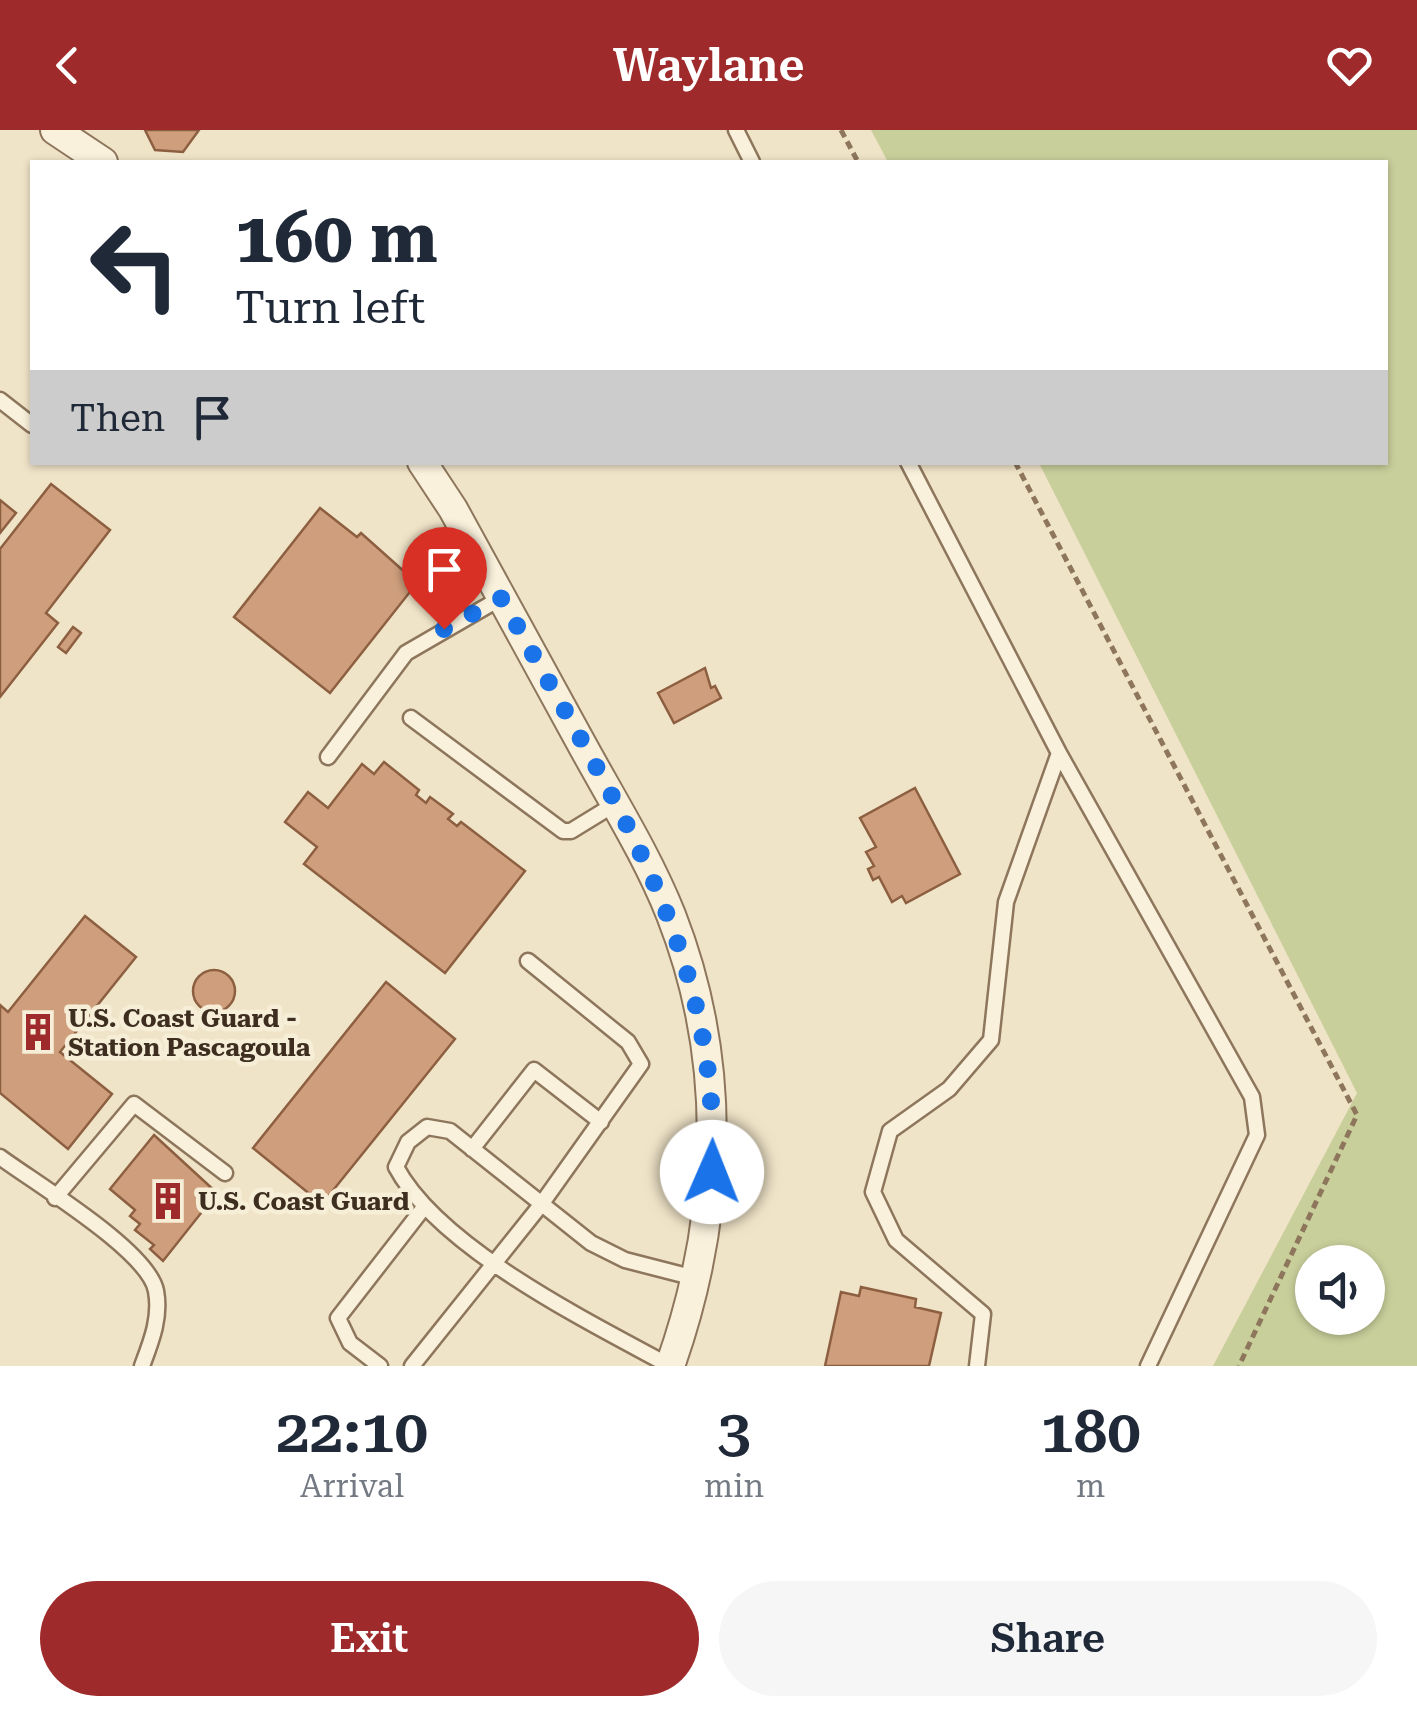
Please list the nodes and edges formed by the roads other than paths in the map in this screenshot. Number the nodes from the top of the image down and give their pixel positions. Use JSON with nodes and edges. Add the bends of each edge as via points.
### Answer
{"nodes":[{"id":1,"x":55,"y":130,"type":"edge"},
{"id":2,"x":736,"y":130,"type":"edge"},
{"id":3,"x":100,"y":160,"type":"edge"},
{"id":4,"x":751,"y":160,"type":"edge"},
{"id":5,"x":0,"y":400,"type":"edge"},
{"id":6,"x":30,"y":424,"type":"edge"},
{"id":7,"x":424,"y":465,"type":"edge"},
{"id":8,"x":910,"y":465,"type":"edge"},
{"id":9,"x":502,"y":598,"type":"junction"},
{"id":10,"x":411,"y":718,"type":"dead end"},
{"id":11,"x":1060,"y":753,"type":"junction"},
{"id":12,"x":328,"y":757,"type":"dead end"},
{"id":13,"x":615,"y":804,"type":"junction"},
{"id":14,"x":528,"y":961,"type":"dead end"},
{"id":15,"x":601,"y":1122,"type":"junction"},
{"id":16,"x":472,"y":1149,"type":"junction"},
{"id":17,"x":0,"y":1158,"type":"edge"},
{"id":18,"x":224,"y":1173,"type":"dead end"},
{"id":19,"x":54,"y":1198,"type":"junction"},
{"id":20,"x":424,"y":1206,"type":"junction"},
{"id":21,"x":540,"y":1206,"type":"junction"},
{"id":22,"x":496,"y":1262,"type":"junction"},
{"id":23,"x":698,"y":1279,"type":"junction"},
{"id":24,"x":142,"y":1366,"type":"edge"},
{"id":25,"x":380,"y":1366,"type":"edge"},
{"id":26,"x":412,"y":1366,"type":"edge"},
{"id":27,"x":670,"y":1366,"type":"edge"},
{"id":28,"x":977,"y":1366,"type":"edge"},
{"id":29,"x":1148,"y":1366,"type":"edge"}],
"edges":[{"from":1,"to":3,"type":"street"},
{"from":2,"to":4,"type":"lane"},
{"from":5,"to":6,"type":"lane"},
{"from":7,"to":9,"type":"street"},
{"from":8,"to":11,"type":"lane"},
{"from":9,"to":12,"type":"lane","via":[[406,652]]},
{"from":9,"to":13,"type":"street"},
{"from":10,"to":13,"type":"lane","via":[[563,832]]},
{"from":11,"to":28,"type":"lane","via":[[1006,902],[991,1040],[949,1089],[890,1132],[874,1192],[896,1240],[983,1314]]},
{"from":11,"to":29,"type":"lane","via":[[1252,1098],[1257,1136]]},
{"from":13,"to":23,"type":"street","via":[[670,914],[703,1025],[714,1138]]},
{"from":14,"to":15,"type":"lane","via":[[641,1064]]},
{"from":15,"to":16,"type":"lane","via":[[534,1070]]},
{"from":15,"to":21,"type":"lane"},
{"from":16,"to":20,"type":"lane","via":[[450,1131],[426,1127],[408,1142],[396,1166]]},
{"from":16,"to":21,"type":"lane"},
{"from":17,"to":19,"type":"lane"},
{"from":18,"to":19,"type":"lane","via":[[134,1104]]},
{"from":19,"to":24,"type":"lane","via":[[140,1262],[156,1289],[156,1326]]},
{"from":20,"to":22,"type":"lane"},
{"from":20,"to":25,"type":"lane","via":[[338,1318],[350,1343]]},
{"from":21,"to":22,"type":"lane"},
{"from":21,"to":23,"type":"lane","via":[[625,1260]]},
{"from":22,"to":26,"type":"lane"},
{"from":22,"to":27,"type":"lane","via":[[532,1291]]},
{"from":23,"to":27,"type":"street"}]}
